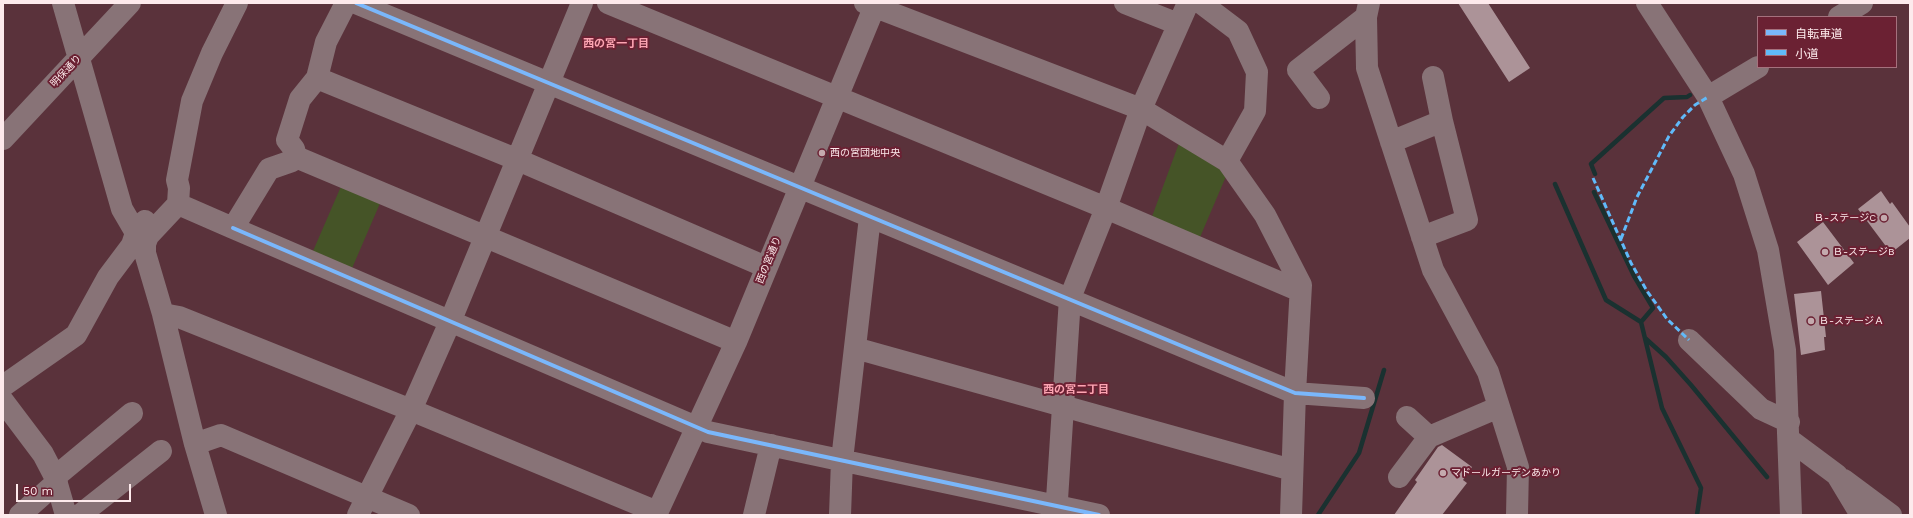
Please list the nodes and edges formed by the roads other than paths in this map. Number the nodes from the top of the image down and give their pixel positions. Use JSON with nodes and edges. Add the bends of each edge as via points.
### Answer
{"nodes":[{"id":1,"x":63,"y":3,"type":"edge"},
{"id":2,"x":130,"y":3,"type":"edge"},
{"id":3,"x":237,"y":3,"type":"edge"},
{"id":4,"x":346,"y":3,"type":"edge"},
{"id":5,"x":356,"y":3,"type":"edge"},
{"id":6,"x":582,"y":3,"type":"edge"},
{"id":7,"x":608,"y":3,"type":"edge"},
{"id":8,"x":1125,"y":3,"type":"edge"},
{"id":9,"x":1188,"y":3,"type":"edge"},
{"id":10,"x":1201,"y":3,"type":"edge"},
{"id":11,"x":1647,"y":3,"type":"edge"},
{"id":12,"x":1862,"y":3,"type":"edge"},
{"id":13,"x":872,"y":4,"type":"edge"},
{"id":14,"x":1368,"y":10,"type":"edge"},
{"id":15,"x":1841,"y":16,"type":"edge"},
{"id":16,"x":1178,"y":24,"type":"junction"},
{"id":17,"x":80,"y":56,"type":"junction"},
{"id":18,"x":1757,"y":68,"type":"edge"},
{"id":19,"x":1433,"y":77,"type":"dead end"},
{"id":20,"x":317,"y":78,"type":"junction"},
{"id":21,"x":549,"y":84,"type":"junction"},
{"id":22,"x":1708,"y":97,"type":"junction"},
{"id":23,"x":837,"y":98,"type":"junction"},
{"id":24,"x":1319,"y":98,"type":"dead end"},
{"id":25,"x":1141,"y":110,"type":"junction"},
{"id":26,"x":1442,"y":121,"type":"junction"},
{"id":27,"x":3,"y":139,"type":"edge"},
{"id":28,"x":1391,"y":142,"type":"junction"},
{"id":29,"x":296,"y":157,"type":"junction"},
{"id":30,"x":518,"y":160,"type":"junction"},
{"id":31,"x":1227,"y":161,"type":"junction"},
{"id":32,"x":177,"y":180,"type":"junction"},
{"id":33,"x":799,"y":188,"type":"junction"},
{"id":34,"x":178,"y":204,"type":"junction"},
{"id":35,"x":1106,"y":208,"type":"junction"},
{"id":36,"x":870,"y":217,"type":"junction"},
{"id":37,"x":233,"y":228,"type":"junction"},
{"id":38,"x":136,"y":233,"type":"junction"},
{"id":39,"x":486,"y":237,"type":"junction"},
{"id":40,"x":1422,"y":237,"type":"junction"},
{"id":41,"x":766,"y":267,"type":"junction"},
{"id":42,"x":1300,"y":292,"type":"junction"},
{"id":43,"x":1070,"y":298,"type":"junction"},
{"id":44,"x":163,"y":314,"type":"junction"},
{"id":45,"x":450,"y":322,"type":"junction"},
{"id":46,"x":1689,"y":340,"type":"dead end"},
{"id":47,"x":736,"y":342,"type":"junction"},
{"id":48,"x":855,"y":348,"type":"junction"},
{"id":49,"x":3,"y":386,"type":"edge"},
{"id":50,"x":1295,"y":393,"type":"junction"},
{"id":51,"x":1364,"y":398,"type":"dead end"},
{"id":52,"x":3,"y":401,"type":"edge"},
{"id":53,"x":1063,"y":405,"type":"junction"},
{"id":54,"x":1498,"y":406,"type":"junction"},
{"id":55,"x":411,"y":410,"type":"junction"},
{"id":56,"x":132,"y":413,"type":"dead end"},
{"id":57,"x":1407,"y":417,"type":"dead end"},
{"id":58,"x":697,"y":427,"type":"junction"},
{"id":59,"x":1789,"y":431,"type":"junction"},
{"id":60,"x":1429,"y":437,"type":"junction"},
{"id":61,"x":195,"y":444,"type":"junction"},
{"id":62,"x":771,"y":445,"type":"junction"},
{"id":63,"x":161,"y":451,"type":"dead end"},
{"id":64,"x":842,"y":460,"type":"junction"},
{"id":65,"x":1292,"y":470,"type":"junction"},
{"id":66,"x":1838,"y":475,"type":"junction"},
{"id":67,"x":1398,"y":477,"type":"dead end"},
{"id":68,"x":56,"y":479,"type":"junction"},
{"id":69,"x":362,"y":506,"type":"edge"},
{"id":70,"x":1057,"y":510,"type":"edge"},
{"id":71,"x":656,"y":514,"type":"edge"},
{"id":72,"x":20,"y":515,"type":"edge"},
{"id":73,"x":66,"y":515,"type":"edge"},
{"id":74,"x":80,"y":515,"type":"edge"},
{"id":75,"x":216,"y":515,"type":"edge"},
{"id":76,"x":409,"y":515,"type":"edge"},
{"id":77,"x":754,"y":515,"type":"edge"},
{"id":78,"x":840,"y":515,"type":"edge"},
{"id":79,"x":1099,"y":515,"type":"edge"},
{"id":80,"x":1291,"y":515,"type":"edge"},
{"id":81,"x":1517,"y":515,"type":"edge"},
{"id":82,"x":1791,"y":515,"type":"edge"},
{"id":83,"x":1861,"y":515,"type":"edge"},
{"id":84,"x":1891,"y":515,"type":"edge"}],
"edges":[{"from":1,"to":17,"type":"street"},
{"from":2,"to":17,"type":"street","name":"明保通り"},
{"from":3,"to":32,"type":"street","via":[[192,101]]},
{"from":4,"to":20,"type":"street","via":[[326,42]]},
{"from":5,"to":21,"type":"street"},
{"from":6,"to":21,"type":"street"},
{"from":7,"to":23,"type":"street"},
{"from":8,"to":16,"type":"street"},
{"from":9,"to":16,"type":"street"},
{"from":10,"to":31,"type":"street","via":[[1238,31],[1257,72],[1255,111]]},
{"from":11,"to":22,"type":"street"},
{"from":12,"to":15,"type":"street"},
{"from":13,"to":23,"type":"street","name":"西の宮通り"},
{"from":13,"to":25,"type":"street"},
{"from":14,"to":24,"type":"street","via":[[1298,70]]},
{"from":14,"to":28,"type":"street","via":[[1367,68]]},
{"from":16,"to":25,"type":"street"},
{"from":17,"to":27,"type":"street","name":"明保通り"},
{"from":17,"to":38,"type":"street","via":[[122,209]]},
{"from":18,"to":22,"type":"street"},
{"from":19,"to":26,"type":"street"},
{"from":20,"to":29,"type":"street","via":[[300,99],[287,140]]},
{"from":20,"to":30,"type":"street"},
{"from":21,"to":30,"type":"street"},
{"from":21,"to":33,"type":"street"},
{"from":22,"to":59,"type":"street","via":[[1744,174],[1768,250],[1785,350]]},
{"from":23,"to":33,"type":"street","name":"西の宮通り"},
{"from":23,"to":35,"type":"street"},
{"from":25,"to":31,"type":"street"},
{"from":25,"to":35,"type":"street"},
{"from":26,"to":28,"type":"street"},
{"from":26,"to":40,"type":"street","via":[[1467,220]]},
{"from":28,"to":40,"type":"street"},
{"from":29,"to":37,"type":"street","via":[[292,161],[269,169]]},
{"from":29,"to":39,"type":"street"},
{"from":30,"to":39,"type":"street"},
{"from":30,"to":41,"type":"street"},
{"from":31,"to":42,"type":"street","via":[[1265,215],[1301,285]]},
{"from":32,"to":34,"type":"street"},
{"from":32,"to":38,"type":"street"},
{"from":33,"to":36,"type":"street"},
{"from":33,"to":41,"type":"street","name":"西の宮通り"},
{"from":34,"to":37,"type":"street"},
{"from":34,"to":44,"type":"street","via":[[148,236],[145,244],[145,253]]},
{"from":35,"to":42,"type":"street"},
{"from":35,"to":43,"type":"street"},
{"from":36,"to":43,"type":"street"},
{"from":36,"to":48,"type":"street"},
{"from":37,"to":45,"type":"street"},
{"from":38,"to":49,"type":"street","via":[[132,245],[108,277],[76,334]]},
{"from":39,"to":45,"type":"street"},
{"from":39,"to":47,"type":"street"},
{"from":40,"to":54,"type":"street","via":[[1433,270],[1488,372]]},
{"from":41,"to":47,"type":"street","name":"西の宮通り"},
{"from":42,"to":50,"type":"street"},
{"from":43,"to":50,"type":"street"},
{"from":43,"to":53,"type":"street"},
{"from":44,"to":55,"type":"street","via":[[179,317]]},
{"from":44,"to":61,"type":"street"},
{"from":45,"to":55,"type":"street"},
{"from":45,"to":58,"type":"street"},
{"from":46,"to":59,"type":"street","via":[[1761,409]]},
{"from":47,"to":58,"type":"street","name":"西の宮通り"},
{"from":48,"to":53,"type":"street"},
{"from":48,"to":64,"type":"street"},
{"from":50,"to":51,"type":"street"},
{"from":50,"to":65,"type":"street"},
{"from":52,"to":68,"type":"street","via":[[43,454]]},
{"from":53,"to":65,"type":"street"},
{"from":53,"to":70,"type":"street"},
{"from":54,"to":60,"type":"street"},
{"from":54,"to":81,"type":"street","via":[[1518,467]]},
{"from":55,"to":69,"type":"street"},
{"from":55,"to":71,"type":"street"},
{"from":56,"to":68,"type":"street"},
{"from":57,"to":60,"type":"street"},
{"from":58,"to":62,"type":"street","via":[[708,432]]},
{"from":58,"to":71,"type":"street","name":"西の宮通り"},
{"from":59,"to":66,"type":"street"},
{"from":59,"to":82,"type":"street"},
{"from":60,"to":67,"type":"street"},
{"from":61,"to":69,"type":"street","via":[[220,435]]},
{"from":61,"to":75,"type":"street"},
{"from":62,"to":64,"type":"street"},
{"from":62,"to":77,"type":"street"},
{"from":63,"to":74,"type":"street"},
{"from":64,"to":70,"type":"street"},
{"from":64,"to":78,"type":"street"},
{"from":65,"to":80,"type":"street"},
{"from":66,"to":83,"type":"street"},
{"from":66,"to":84,"type":"street"},
{"from":68,"to":72,"type":"street"},
{"from":68,"to":73,"type":"street"},
{"from":69,"to":76,"type":"street"},
{"from":70,"to":79,"type":"street"}]}
